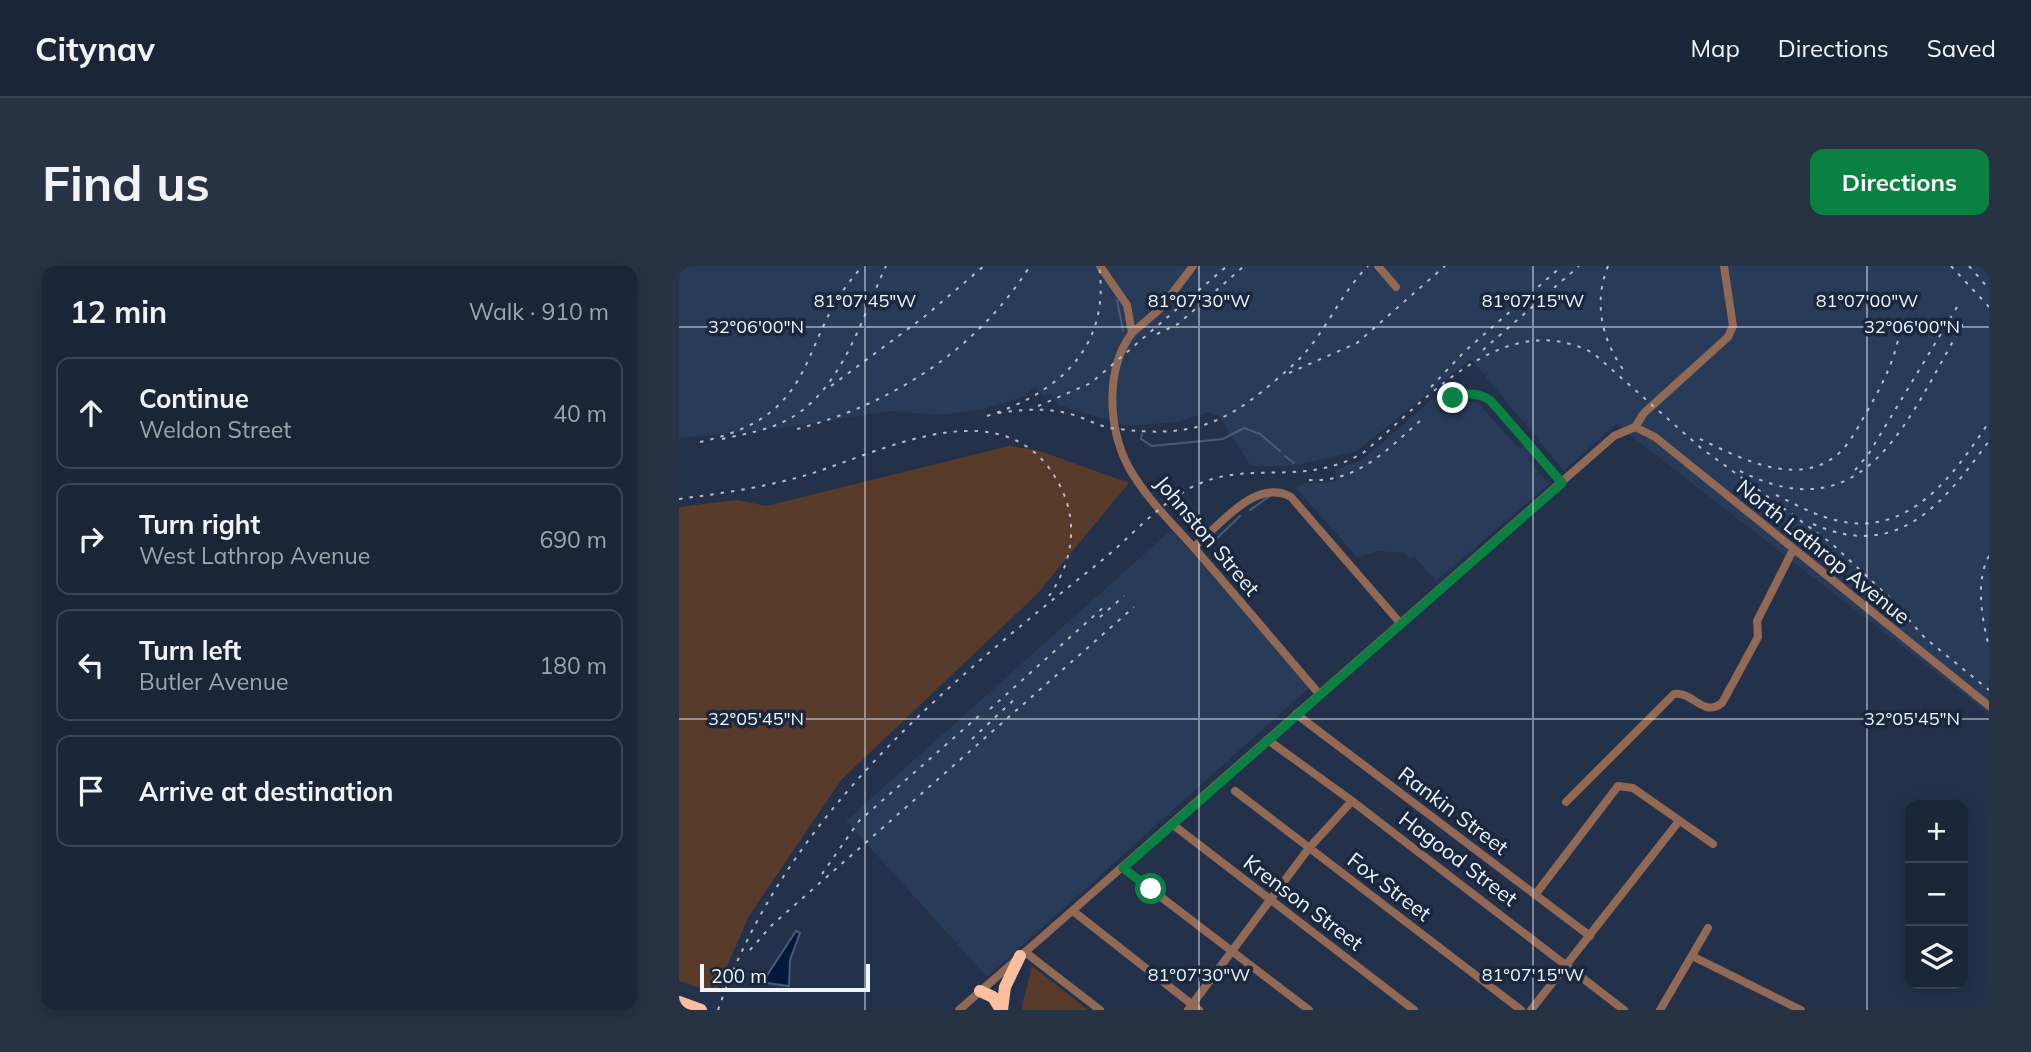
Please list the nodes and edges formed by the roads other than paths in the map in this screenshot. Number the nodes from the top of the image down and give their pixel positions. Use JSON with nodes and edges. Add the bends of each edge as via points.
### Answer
{"nodes":[{"id":1,"x":1100,"y":266,"type":"edge"},
{"id":2,"x":1193,"y":266,"type":"edge"},
{"id":3,"x":1378,"y":266,"type":"edge"},
{"id":4,"x":1724,"y":266,"type":"edge"},
{"id":5,"x":1396,"y":287,"type":"dead end"},
{"id":6,"x":1132,"y":333,"type":"junction"},
{"id":7,"x":1453,"y":398,"type":"dead end"},
{"id":8,"x":1635,"y":427,"type":"junction"},
{"id":9,"x":1562,"y":483,"type":"junction"},
{"id":10,"x":1194,"y":547,"type":"junction"},
{"id":11,"x":1793,"y":550,"type":"junction"},
{"id":12,"x":1401,"y":624,"type":"junction"},
{"id":13,"x":1320,"y":695,"type":"junction"},
{"id":14,"x":1989,"y":706,"type":"edge"},
{"id":15,"x":1296,"y":714,"type":"junction"},
{"id":16,"x":1268,"y":740,"type":"junction"},
{"id":17,"x":1235,"y":791,"type":"dead end"},
{"id":18,"x":1352,"y":801,"type":"junction"},
{"id":19,"x":1566,"y":802,"type":"dead end"},
{"id":20,"x":1679,"y":821,"type":"junction"},
{"id":21,"x":1172,"y":824,"type":"junction"},
{"id":22,"x":1713,"y":844,"type":"dead end"},
{"id":23,"x":1309,"y":848,"type":"junction"},
{"id":24,"x":1123,"y":868,"type":"junction"},
{"id":25,"x":1535,"y":895,"type":"junction"},
{"id":26,"x":1272,"y":899,"type":"junction"},
{"id":27,"x":1073,"y":911,"type":"junction"},
{"id":28,"x":1708,"y":928,"type":"dead end"},
{"id":29,"x":1590,"y":936,"type":"junction"},
{"id":30,"x":1233,"y":950,"type":"junction"},
{"id":31,"x":1023,"y":954,"type":"junction"},
{"id":32,"x":1692,"y":956,"type":"junction"},
{"id":33,"x":1567,"y":965,"type":"junction"},
{"id":34,"x":980,"y":991,"type":"junction"},
{"id":35,"x":679,"y":1002,"type":"edge"},
{"id":36,"x":1193,"y":1008,"type":"edge"},
{"id":37,"x":699,"y":1009,"type":"edge"},
{"id":38,"x":959,"y":1010,"type":"edge"},
{"id":39,"x":1002,"y":1010,"type":"edge"},
{"id":40,"x":1100,"y":1010,"type":"edge"},
{"id":41,"x":1309,"y":1010,"type":"edge"},
{"id":42,"x":1414,"y":1010,"type":"edge"},
{"id":43,"x":1521,"y":1010,"type":"edge"},
{"id":44,"x":1531,"y":1010,"type":"edge"},
{"id":45,"x":1624,"y":1010,"type":"edge"},
{"id":46,"x":1660,"y":1010,"type":"edge"},
{"id":47,"x":1801,"y":1010,"type":"edge"}],
"edges":[{"from":1,"to":6,"type":"street","via":[[1127,305]]},
{"from":2,"to":6,"type":"street","via":[[1161,307]]},
{"from":3,"to":5,"type":"street"},
{"from":4,"to":8,"type":"street","via":[[1732,331],[1644,413]]},
{"from":6,"to":10,"type":"street","name":"Johnston Street","via":[[1123,344],[1113,389],[1122,451],[1150,498]]},
{"from":7,"to":9,"type":"street","via":[[1481,395],[1491,401]]},
{"from":8,"to":9,"type":"street","via":[[1614,436]]},
{"from":8,"to":11,"type":"street","name":"North Lathrop Avenue","via":[[1655,437]]},
{"from":9,"to":12,"type":"street"},
{"from":10,"to":12,"type":"street","via":[[1257,494],[1281,492],[1291,497]]},
{"from":10,"to":13,"type":"street","name":"Johnston Street"},
{"from":11,"to":14,"type":"street","name":"North Lathrop Avenue"},
{"from":11,"to":19,"type":"street","via":[[1757,621],[1758,637],[1721,703],[1706,708],[1674,694]]},
{"from":12,"to":13,"type":"street"},
{"from":13,"to":15,"type":"street"},
{"from":15,"to":16,"type":"street"},
{"from":15,"to":25,"type":"street","name":"Rankin Street"},
{"from":16,"to":18,"type":"street","name":"Hagood Street"},
{"from":16,"to":21,"type":"street"},
{"from":17,"to":23,"type":"street","name":"Fox Street"},
{"from":18,"to":23,"type":"street"},
{"from":18,"to":33,"type":"street","name":"Hagood Street"},
{"from":20,"to":22,"type":"street"},
{"from":20,"to":25,"type":"street","via":[[1633,788],[1618,786]]},
{"from":20,"to":29,"type":"street"},
{"from":21,"to":24,"type":"street"},
{"from":21,"to":26,"type":"street","name":"Krenson Street"},
{"from":23,"to":26,"type":"street"},
{"from":23,"to":43,"type":"street","name":"Fox Street"},
{"from":24,"to":27,"type":"street"},
{"from":24,"to":30,"type":"street"},
{"from":25,"to":29,"type":"street","name":"Rankin Street"},
{"from":26,"to":30,"type":"street"},
{"from":26,"to":42,"type":"street","name":"Krenson Street"},
{"from":27,"to":31,"type":"street"},
{"from":27,"to":36,"type":"street"},
{"from":28,"to":32,"type":"street"},
{"from":29,"to":33,"type":"street"},
{"from":30,"to":36,"type":"street"},
{"from":30,"to":41,"type":"street"},
{"from":31,"to":34,"type":"street"},
{"from":31,"to":39,"type":"highway","via":[[1005,987]]},
{"from":31,"to":40,"type":"street"},
{"from":32,"to":46,"type":"street"},
{"from":32,"to":47,"type":"street"},
{"from":33,"to":44,"type":"street"},
{"from":33,"to":45,"type":"street","name":"Hagood Street"},
{"from":34,"to":38,"type":"street"},
{"from":34,"to":39,"type":"highway","via":[[993,997]]},
{"from":35,"to":37,"type":"highway"}]}
